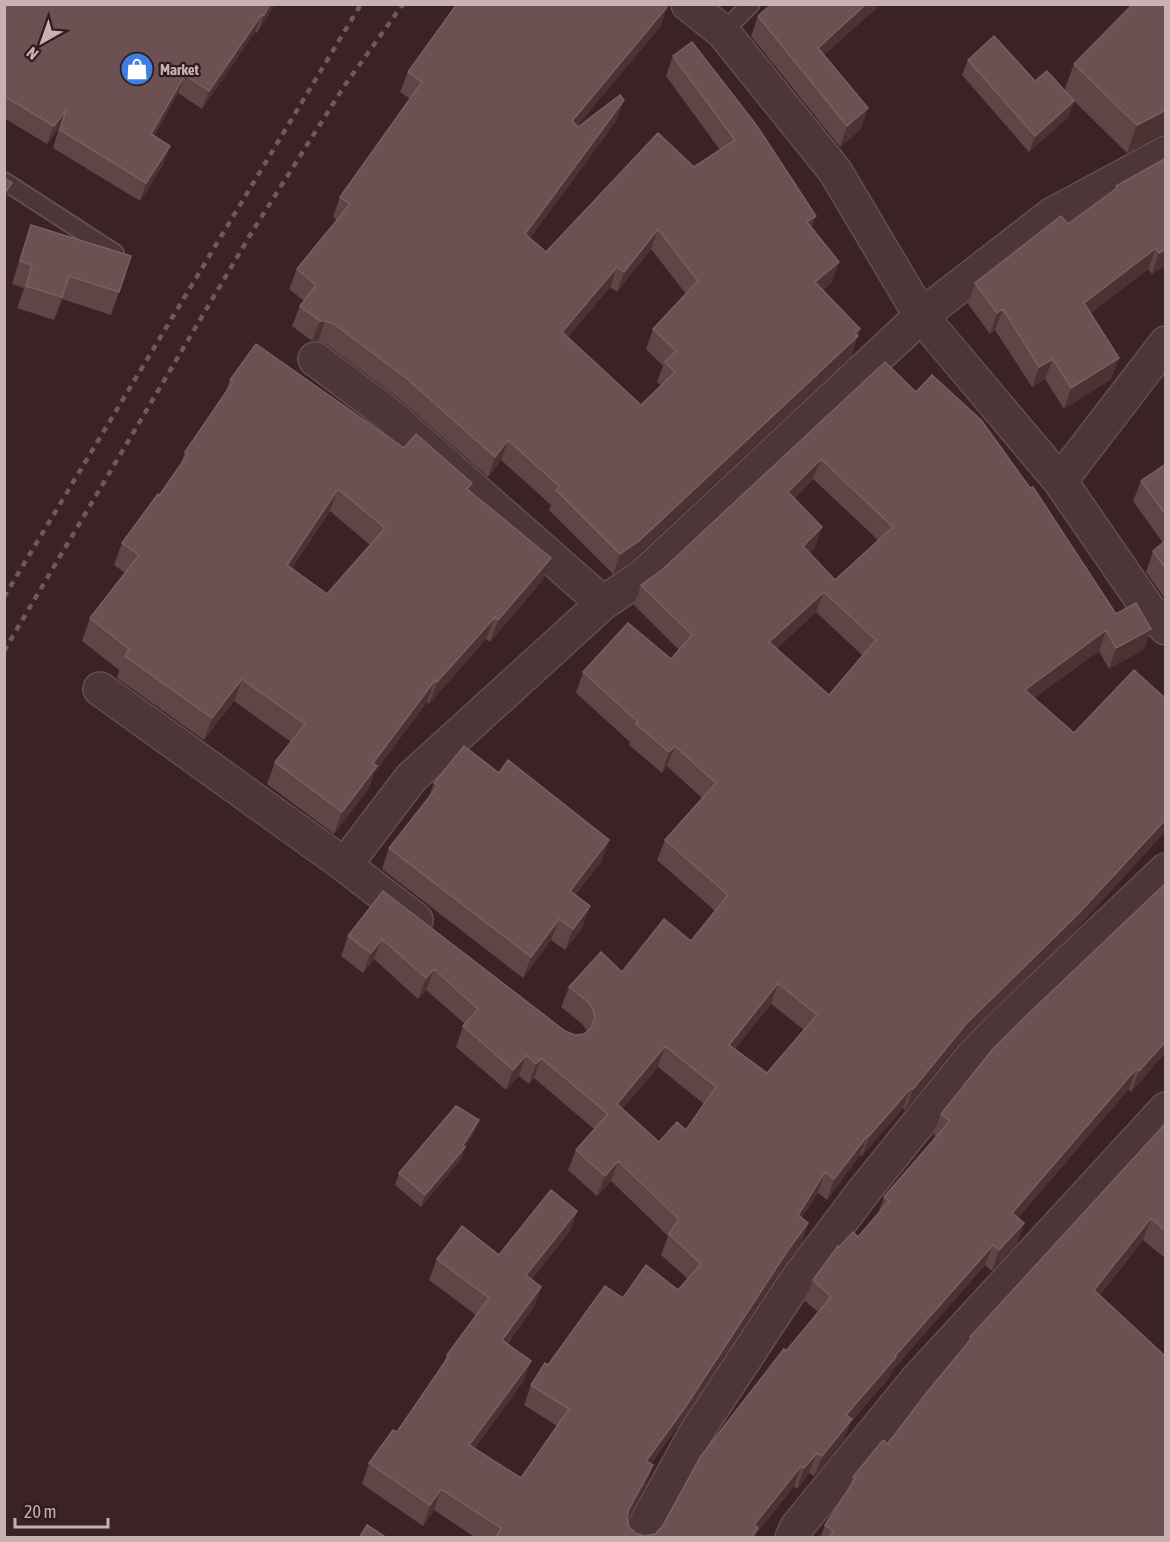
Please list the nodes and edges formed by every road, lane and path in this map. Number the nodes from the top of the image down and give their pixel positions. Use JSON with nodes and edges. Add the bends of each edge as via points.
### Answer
{"nodes":[{"id":1,"x":688,"y":4,"type":"edge"},
{"id":2,"x":751,"y":4,"type":"edge"},
{"id":3,"x":723,"y":32,"type":"junction"},
{"id":4,"x":1166,"y":153,"type":"edge"},
{"id":5,"x":4,"y":181,"type":"edge"},
{"id":6,"x":115,"y":252,"type":"edge"},
{"id":7,"x":921,"y":316,"type":"junction"},
{"id":8,"x":1166,"y":343,"type":"edge"},
{"id":9,"x":315,"y":359,"type":"dead end"},
{"id":10,"x":1060,"y":481,"type":"junction"},
{"id":11,"x":603,"y":603,"type":"junction"},
{"id":12,"x":1166,"y":628,"type":"edge"},
{"id":13,"x":100,"y":689,"type":"dead end"},
{"id":14,"x":345,"y":864,"type":"junction"},
{"id":15,"x":1166,"y":870,"type":"edge"},
{"id":16,"x":438,"y":936,"type":"edge"},
{"id":17,"x":1166,"y":1109,"type":"edge"},
{"id":18,"x":638,"y":1538,"type":"edge"},
{"id":19,"x":792,"y":1538,"type":"edge"}],
"edges":[{"from":1,"to":3,"type":"street"},
{"from":2,"to":3,"type":"lane"},
{"from":3,"to":7,"type":"street","via":[[835,171]]},
{"from":4,"to":7,"type":"street","via":[[1053,214]]},
{"from":5,"to":6,"type":"lane"},
{"from":7,"to":10,"type":"street"},
{"from":7,"to":11,"type":"street","via":[[643,576]]},
{"from":8,"to":10,"type":"street"},
{"from":9,"to":11,"type":"street","via":[[387,412]]},
{"from":10,"to":12,"type":"street","via":[[1149,610]]},
{"from":11,"to":14,"type":"street","via":[[411,778]]},
{"from":13,"to":14,"type":"street"},
{"from":14,"to":16,"type":"street"},
{"from":15,"to":18,"type":"street","via":[[971,1058],[863,1192],[796,1281],[697,1431]]},
{"from":17,"to":19,"type":"street","via":[[915,1382]]}]}
